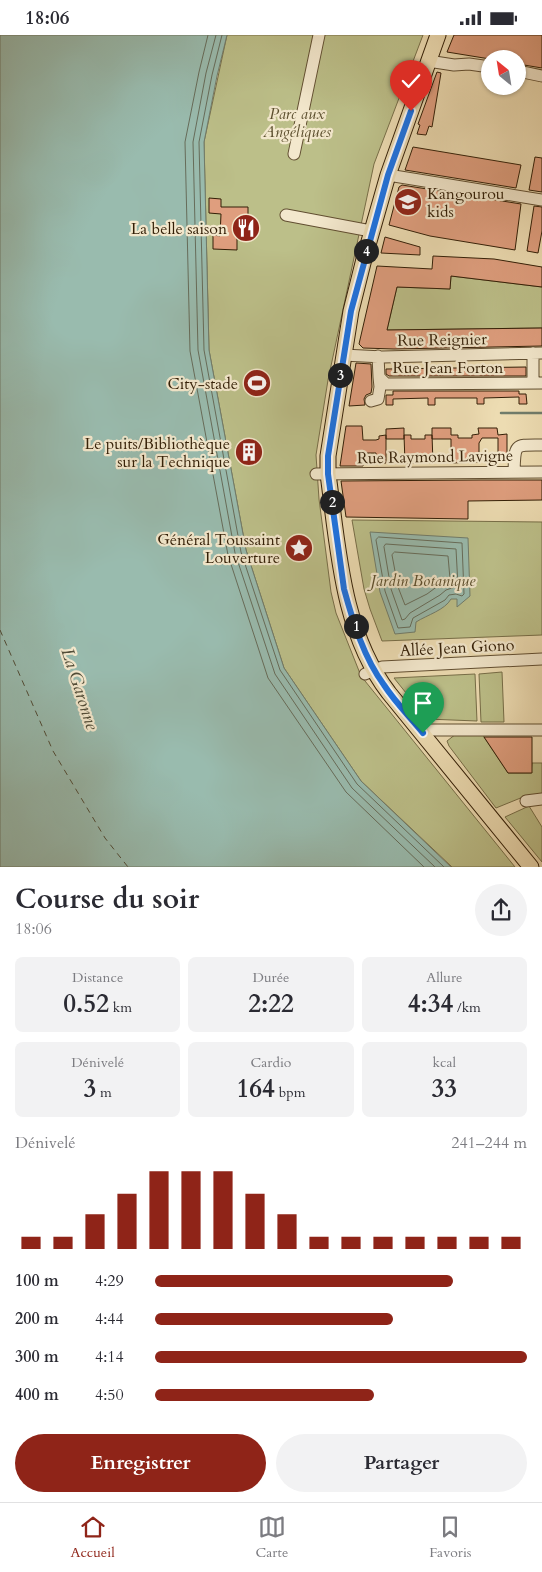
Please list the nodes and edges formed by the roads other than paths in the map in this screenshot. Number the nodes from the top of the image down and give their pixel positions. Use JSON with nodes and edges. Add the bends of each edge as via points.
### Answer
{"nodes":[{"id":1,"x":319,"y":35,"type":"edge"},
{"id":2,"x":438,"y":35,"type":"edge"},
{"id":3,"x":428,"y":61,"type":"junction"},
{"id":4,"x":481,"y":66,"type":"edge"},
{"id":5,"x":526,"y":73,"type":"edge"},
{"id":6,"x":542,"y":76,"type":"edge"},
{"id":7,"x":294,"y":154,"type":"dead end"},
{"id":8,"x":388,"y":175,"type":"junction"},
{"id":9,"x":542,"y":200,"type":"edge"},
{"id":10,"x":286,"y":215,"type":"dead end"},
{"id":11,"x":371,"y":231,"type":"junction"},
{"id":12,"x":537,"y":353,"type":"edge"},
{"id":13,"x":343,"y":355,"type":"junction"},
{"id":14,"x":378,"y":356,"type":"junction"},
{"id":15,"x":379,"y":377,"type":"junction"},
{"id":16,"x":537,"y":383,"type":"edge"},
{"id":17,"x":371,"y":401,"type":"dead end"},
{"id":18,"x":542,"y":445,"type":"edge"},
{"id":19,"x":514,"y":472,"type":"junction"},
{"id":20,"x":542,"y":472,"type":"edge"},
{"id":21,"x":322,"y":474,"type":"junction"},
{"id":22,"x":542,"y":659,"type":"edge"},
{"id":23,"x":369,"y":672,"type":"junction"},
{"id":24,"x":542,"y":730,"type":"edge"},
{"id":25,"x":423,"y":733,"type":"junction"},
{"id":26,"x":542,"y":799,"type":"edge"},
{"id":27,"x":526,"y":801,"type":"dead end"},
{"id":28,"x":531,"y":867,"type":"edge"}],
"edges":[{"from":1,"to":7,"type":"street"},
{"from":2,"to":3,"type":"main road"},
{"from":3,"to":4,"type":"street"},
{"from":3,"to":8,"type":"main road"},
{"from":5,"to":6,"type":"street"},
{"from":8,"to":9,"type":"street"},
{"from":8,"to":11,"type":"main road"},
{"from":10,"to":11,"type":"street"},
{"from":11,"to":13,"type":"main road"},
{"from":12,"to":14,"type":"street","name":"Rue Reignier"},
{"from":12,"to":16,"type":"street"},
{"from":13,"to":14,"type":"street","name":"Rue Reignier"},
{"from":13,"to":21,"type":"main road","via":[[328,456]]},
{"from":14,"to":15,"type":"street","name":"Rue Jean Forton"},
{"from":15,"to":16,"type":"street","name":"Rue Jean Forton","via":[[386,385]]},
{"from":15,"to":17,"type":"street","via":[[380,396]]},
{"from":18,"to":19,"type":"street","via":[[520,445],[516,448]]},
{"from":19,"to":20,"type":"street","name":"Rue Raymond Lavigne"},
{"from":19,"to":21,"type":"street","name":"Rue Raymond Lavigne"},
{"from":21,"to":23,"type":"main road","via":[[344,589]]},
{"from":22,"to":23,"type":"street","name":"Allée Jean Giono","via":[[382,667]]},
{"from":23,"to":25,"type":"main road"},
{"from":24,"to":25,"type":"street","via":[[430,729]]},
{"from":25,"to":28,"type":"main road","via":[[441,765],[506,846]]},
{"from":26,"to":27,"type":"street"}]}
